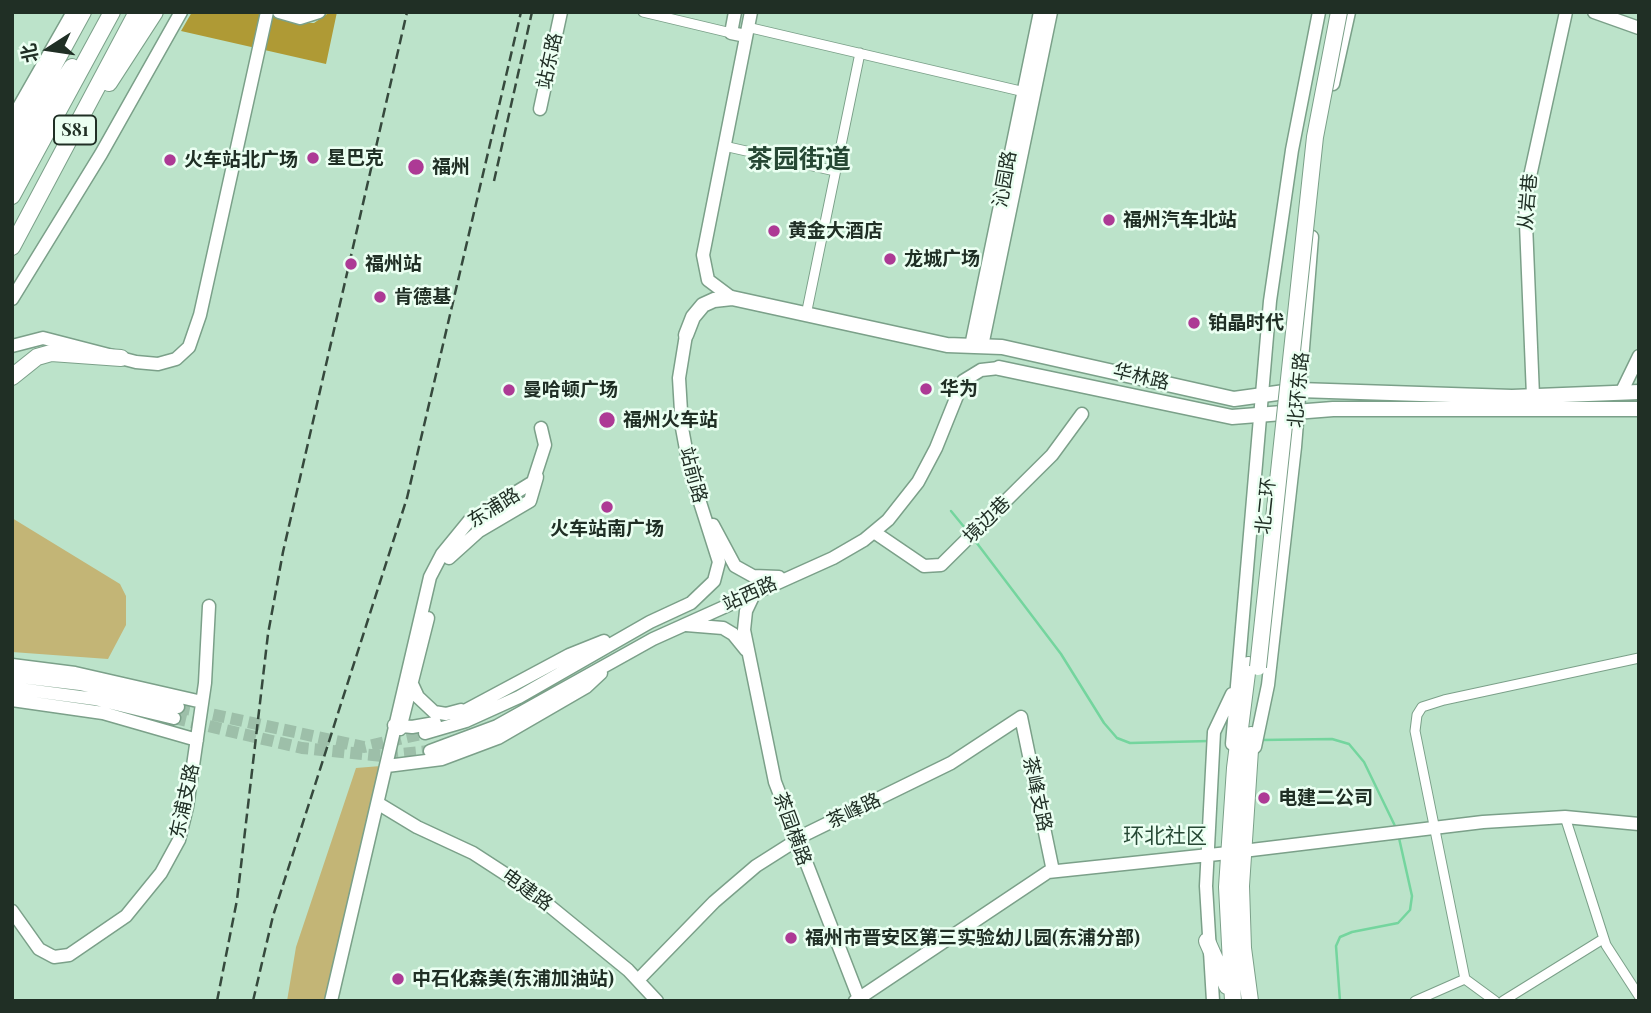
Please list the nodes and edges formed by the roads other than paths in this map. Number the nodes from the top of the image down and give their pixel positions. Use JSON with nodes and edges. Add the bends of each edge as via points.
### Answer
{"nodes":[{"id":1,"x":73,"y":12,"type":"edge"},
{"id":2,"x":83,"y":12,"type":"edge"},
{"id":3,"x":110,"y":12,"type":"edge"},
{"id":4,"x":137,"y":12,"type":"edge"},
{"id":5,"x":155,"y":12,"type":"edge"},
{"id":6,"x":181,"y":12,"type":"edge"},
{"id":7,"x":267,"y":12,"type":"edge"},
{"id":8,"x":279,"y":12,"type":"edge"},
{"id":9,"x":318,"y":12,"type":"edge"},
{"id":10,"x":561,"y":12,"type":"edge"},
{"id":11,"x":643,"y":12,"type":"edge"},
{"id":12,"x":735,"y":12,"type":"edge"},
{"id":13,"x":751,"y":12,"type":"edge"},
{"id":14,"x":1040,"y":12,"type":"edge"},
{"id":15,"x":1051,"y":12,"type":"edge"},
{"id":16,"x":1319,"y":12,"type":"edge"},
{"id":17,"x":1330,"y":12,"type":"edge"},
{"id":18,"x":1339,"y":12,"type":"edge"},
{"id":19,"x":1349,"y":12,"type":"edge"},
{"id":20,"x":1566,"y":12,"type":"edge"},
{"id":21,"x":1594,"y":12,"type":"edge"},
{"id":22,"x":1639,"y":28,"type":"edge"},
{"id":23,"x":746,"y":32,"type":"junction"},
{"id":24,"x":731,"y":33,"type":"junction"},
{"id":25,"x":860,"y":53,"type":"junction"},
{"id":26,"x":1028,"y":93,"type":"junction"},
{"id":27,"x":540,"y":109,"type":"dead end"},
{"id":28,"x":12,"y":120,"type":"edge"},
{"id":29,"x":12,"y":142,"type":"edge"},
{"id":30,"x":66,"y":145,"type":"junction"},
{"id":31,"x":724,"y":146,"type":"junction"},
{"id":32,"x":12,"y":170,"type":"edge"},
{"id":33,"x":835,"y":171,"type":"junction"},
{"id":34,"x":12,"y":196,"type":"edge"},
{"id":35,"x":12,"y":247,"type":"edge"},
{"id":36,"x":732,"y":298,"type":"junction"},
{"id":37,"x":12,"y":299,"type":"edge"},
{"id":38,"x":806,"y":315,"type":"junction"},
{"id":39,"x":686,"y":335,"type":"joint"},
{"id":40,"x":12,"y":346,"type":"edge"},
{"id":41,"x":977,"y":346,"type":"junction"},
{"id":42,"x":1639,"y":356,"type":"edge"},
{"id":43,"x":121,"y":358,"type":"junction"},
{"id":44,"x":999,"y":368,"type":"joint"},
{"id":45,"x":12,"y":377,"type":"edge"},
{"id":46,"x":1299,"y":390,"type":"junction"},
{"id":47,"x":1639,"y":392,"type":"edge"},
{"id":48,"x":1621,"y":393,"type":"junction"},
{"id":49,"x":1260,"y":394,"type":"junction"},
{"id":50,"x":1533,"y":396,"type":"junction"},
{"id":51,"x":1639,"y":409,"type":"edge"},
{"id":52,"x":1297,"y":411,"type":"junction"},
{"id":53,"x":1082,"y":414,"type":"dead end"},
{"id":54,"x":1258,"y":414,"type":"junction"},
{"id":55,"x":541,"y":428,"type":"dead end"},
{"id":56,"x":538,"y":467,"type":"junction"},
{"id":57,"x":701,"y":507,"type":"junction"},
{"id":58,"x":874,"y":532,"type":"junction"},
{"id":59,"x":790,"y":576,"type":"junction"},
{"id":60,"x":756,"y":590,"type":"junction"},
{"id":61,"x":209,"y":606,"type":"dead end"},
{"id":62,"x":650,"y":622,"type":"junction"},
{"id":63,"x":678,"y":626,"type":"junction"},
{"id":64,"x":747,"y":650,"type":"junction"},
{"id":65,"x":619,"y":657,"type":"junction"},
{"id":66,"x":1639,"y":658,"type":"edge"},
{"id":67,"x":12,"y":665,"type":"edge"},
{"id":68,"x":1253,"y":666,"type":"junction"},
{"id":69,"x":12,"y":676,"type":"edge"},
{"id":70,"x":412,"y":684,"type":"junction"},
{"id":71,"x":1236,"y":686,"type":"junction"},
{"id":72,"x":12,"y":688,"type":"edge"},
{"id":73,"x":12,"y":700,"type":"edge"},
{"id":74,"x":202,"y":702,"type":"junction"},
{"id":75,"x":475,"y":708,"type":"junction"},
{"id":76,"x":1021,"y":717,"type":"joint"},
{"id":77,"x":397,"y":725,"type":"junction"},
{"id":78,"x":425,"y":733,"type":"tunnel mouth"},
{"id":79,"x":197,"y":740,"type":"junction"},
{"id":80,"x":1245,"y":742,"type":"junction"},
{"id":81,"x":430,"y":751,"type":"tunnel mouth"},
{"id":82,"x":387,"y":765,"type":"junction"},
{"id":83,"x":379,"y":804,"type":"junction"},
{"id":84,"x":1565,"y":817,"type":"junction"},
{"id":85,"x":1639,"y":824,"type":"edge"},
{"id":86,"x":1435,"y":828,"type":"junction"},
{"id":87,"x":795,"y":840,"type":"junction"},
{"id":88,"x":1236,"y":852,"type":"junction"},
{"id":89,"x":1207,"y":854,"type":"junction"},
{"id":90,"x":1053,"y":871,"type":"junction"},
{"id":91,"x":12,"y":911,"type":"edge"},
{"id":92,"x":1603,"y":939,"type":"junction"},
{"id":93,"x":1207,"y":941,"type":"junction"},
{"id":94,"x":639,"y":979,"type":"junction"},
{"id":95,"x":1465,"y":979,"type":"junction"},
{"id":96,"x":1639,"y":996,"type":"edge"},
{"id":97,"x":1233,"y":999,"type":"edge"},
{"id":98,"x":858,"y":1000,"type":"edge"},
{"id":99,"x":331,"y":1001,"type":"edge"},
{"id":100,"x":657,"y":1001,"type":"edge"},
{"id":101,"x":1213,"y":1001,"type":"edge"},
{"id":102,"x":1250,"y":1001,"type":"edge"},
{"id":103,"x":1415,"y":1001,"type":"edge"},
{"id":104,"x":1495,"y":1001,"type":"edge"},
{"id":105,"x":1503,"y":1001,"type":"edge"}],
"edges":[{"from":1,"to":28,"type":"main road"},
{"from":2,"to":29,"type":"highway"},
{"from":3,"to":32,"type":"highway","via":[[43,111]]},
{"from":3,"to":34,"type":"highway","number":"S81"},
{"from":4,"to":30,"type":"highway","number":"S81"},
{"from":5,"to":30,"type":"highway"},
{"from":6,"to":37,"type":"main road"},
{"from":7,"to":43,"type":"main road","via":[[193,340],[183,354],[168,363]]},
{"from":8,"to":9,"type":"main road","via":[[300,18]]},
{"from":10,"to":27,"type":"main road","name":"站东路"},
{"from":11,"to":24,"type":"street"},
{"from":12,"to":24,"type":"main road"},
{"from":13,"to":23,"type":"main road"},
{"from":14,"to":26,"type":"main road"},
{"from":15,"to":26,"type":"main road"},
{"from":16,"to":49,"type":"main road","via":[[1292,150]]},
{"from":17,"to":68,"type":"highway","name":"北二环","via":[[1300,174]]},
{"from":18,"to":68,"type":"highway","name":"北二环","bridge":true,"via":[[1315,137]]},
{"from":19,"to":46,"type":"main road","name":"北环东路","via":[[1319,167]]},
{"from":20,"to":50,"type":"main road","name":"从岩巷","via":[[1525,199]]},
{"from":21,"to":22,"type":"main road"},
{"from":23,"to":24,"type":"main road"},
{"from":23,"to":25,"type":"street"},
{"from":23,"to":31,"type":"main road"},
{"from":25,"to":26,"type":"street"},
{"from":25,"to":33,"type":"street"},
{"from":26,"to":41,"type":"main road"},
{"from":30,"to":35,"type":"highway","number":"S81"},
{"from":31,"to":33,"type":"street"},
{"from":31,"to":36,"type":"main road","via":[[703,263],[712,285]]},
{"from":33,"to":38,"type":"street"},
{"from":36,"to":38,"type":"main road","name":"华林路"},
{"from":36,"to":39,"type":"main road","via":[[703,305]]},
{"from":38,"to":41,"type":"main road","name":"华林路","via":[[947,345]]},
{"from":39,"to":57,"type":"main road","name":"站前路","via":[[679,400],[687,458]]},
{"from":40,"to":43,"type":"main road","via":[[43,338]]},
{"from":41,"to":49,"type":"main road","name":"华林路","via":[[1002,347],[1234,399]]},
{"from":42,"to":48,"type":"main road"},
{"from":43,"to":45,"type":"highway","via":[[51,353],[37,357]]},
{"from":44,"to":54,"type":"main road","name":"华林路","via":[[1232,416]]},
{"from":44,"to":58,"type":"main road","name":"站西路","via":[[981,370],[963,381],[918,482]]},
{"from":46,"to":49,"type":"main road","name":"华林路"},
{"from":46,"to":50,"type":"main road","name":"华林路"},
{"from":46,"to":52,"type":"main road","name":"北环东路"},
{"from":47,"to":48,"type":"main road","name":"华林路"},
{"from":48,"to":50,"type":"main road","name":"华林路"},
{"from":49,"to":54,"type":"main road"},
{"from":51,"to":52,"type":"main road","name":"华林路"},
{"from":52,"to":54,"type":"main road","name":"华林路"},
{"from":52,"to":80,"type":"main road","name":"北环东路","via":[[1268,685]]},
{"from":53,"to":58,"type":"main road","name":"境边巷","via":[[1057,449],[941,565],[928,567]]},
{"from":54,"to":71,"type":"main road"},
{"from":55,"to":56,"type":"main road","via":[[545,445]]},
{"from":56,"to":70,"type":"main road","name":"东浦路","via":[[530,501],[469,538],[446,564],[430,607]]},
{"from":56,"to":77,"type":"main road","name":"东浦路","via":[[531,484],[469,521],[438,561],[425,594]]},
{"from":57,"to":59,"type":"main road","via":[[743,573],[765,578]]},
{"from":57,"to":62,"type":"main road","name":"站前路","via":[[719,569],[691,603]]},
{"from":58,"to":59,"type":"main road","name":"站西路","via":[[850,549]]},
{"from":59,"to":60,"type":"main road","name":"站西路"},
{"from":60,"to":63,"type":"main road","name":"站西路"},
{"from":60,"to":64,"type":"main road","name":"茶园横路","via":[[744,620]]},
{"from":61,"to":74,"type":"main road","name":"东浦支路"},
{"from":62,"to":75,"type":"main road","via":[[569,655]]},
{"from":62,"to":78,"type":"main road","via":[[503,705]]},
{"from":63,"to":64,"type":"main road","via":[[723,628]]},
{"from":63,"to":65,"type":"main road","name":"站西路"},
{"from":64,"to":87,"type":"main road","name":"茶园横路","via":[[775,782]]},
{"from":65,"to":81,"type":"main road","name":"站西路","via":[[516,716]]},
{"from":65,"to":82,"type":"main road","via":[[586,687],[498,738],[442,758]]},
{"from":66,"to":86,"type":"street","via":[[1422,707],[1415,731]]},
{"from":67,"to":74,"type":"main road","via":[[75,673]]},
{"from":68,"to":80,"type":"highway","name":"北二环"},
{"from":69,"to":72,"type":"main road","via":[[80,684],[176,713]]},
{"from":70,"to":75,"type":"main road","via":[[434,712]]},
{"from":70,"to":77,"type":"main road","name":"东浦路"},
{"from":71,"to":80,"type":"main road"},
{"from":71,"to":89,"type":"main road","via":[[1214,732]]},
{"from":73,"to":79,"type":"main road","via":[[103,713]]},
{"from":74,"to":79,"type":"main road","name":"东浦支路"},
{"from":75,"to":77,"type":"main road","via":[[425,726]]},
{"from":76,"to":87,"type":"main road","name":"茶峰路","via":[[929,775]]},
{"from":76,"to":90,"type":"main road","name":"茶峰支路"},
{"from":77,"to":82,"type":"main road","name":"东浦路"},
{"from":79,"to":91,"type":"main road","name":"东浦支路","via":[[178,840],[156,882],[126,915],[75,953],[54,957],[39,949]]},
{"from":80,"to":88,"type":"highway","name":"北二环"},
{"from":82,"to":83,"type":"main road","name":"东浦路"},
{"from":83,"to":94,"type":"main road","name":"电建路","via":[[514,879]]},
{"from":83,"to":99,"type":"main road","name":"东浦路"},
{"from":84,"to":85,"type":"main road"},
{"from":84,"to":86,"type":"main road"},
{"from":84,"to":92,"type":"street"},
{"from":86,"to":88,"type":"main road"},
{"from":86,"to":95,"type":"street"},
{"from":87,"to":94,"type":"main road","name":"茶峰路","via":[[734,884]]},
{"from":87,"to":98,"type":"main road","name":"茶园横路"},
{"from":88,"to":89,"type":"main road"},
{"from":88,"to":97,"type":"highway","name":"北二环","via":[[1226,916]]},
{"from":88,"to":102,"type":"highway","name":"北二环"},
{"from":89,"to":90,"type":"main road"},
{"from":89,"to":93,"type":"main road"},
{"from":90,"to":98,"type":"main road"},
{"from":92,"to":96,"type":"street"},
{"from":92,"to":105,"type":"street"},
{"from":93,"to":97,"type":"highway"},
{"from":93,"to":101,"type":"main road"},
{"from":94,"to":100,"type":"main road","name":"电建路"},
{"from":95,"to":103,"type":"street"},
{"from":95,"to":104,"type":"street"}]}
